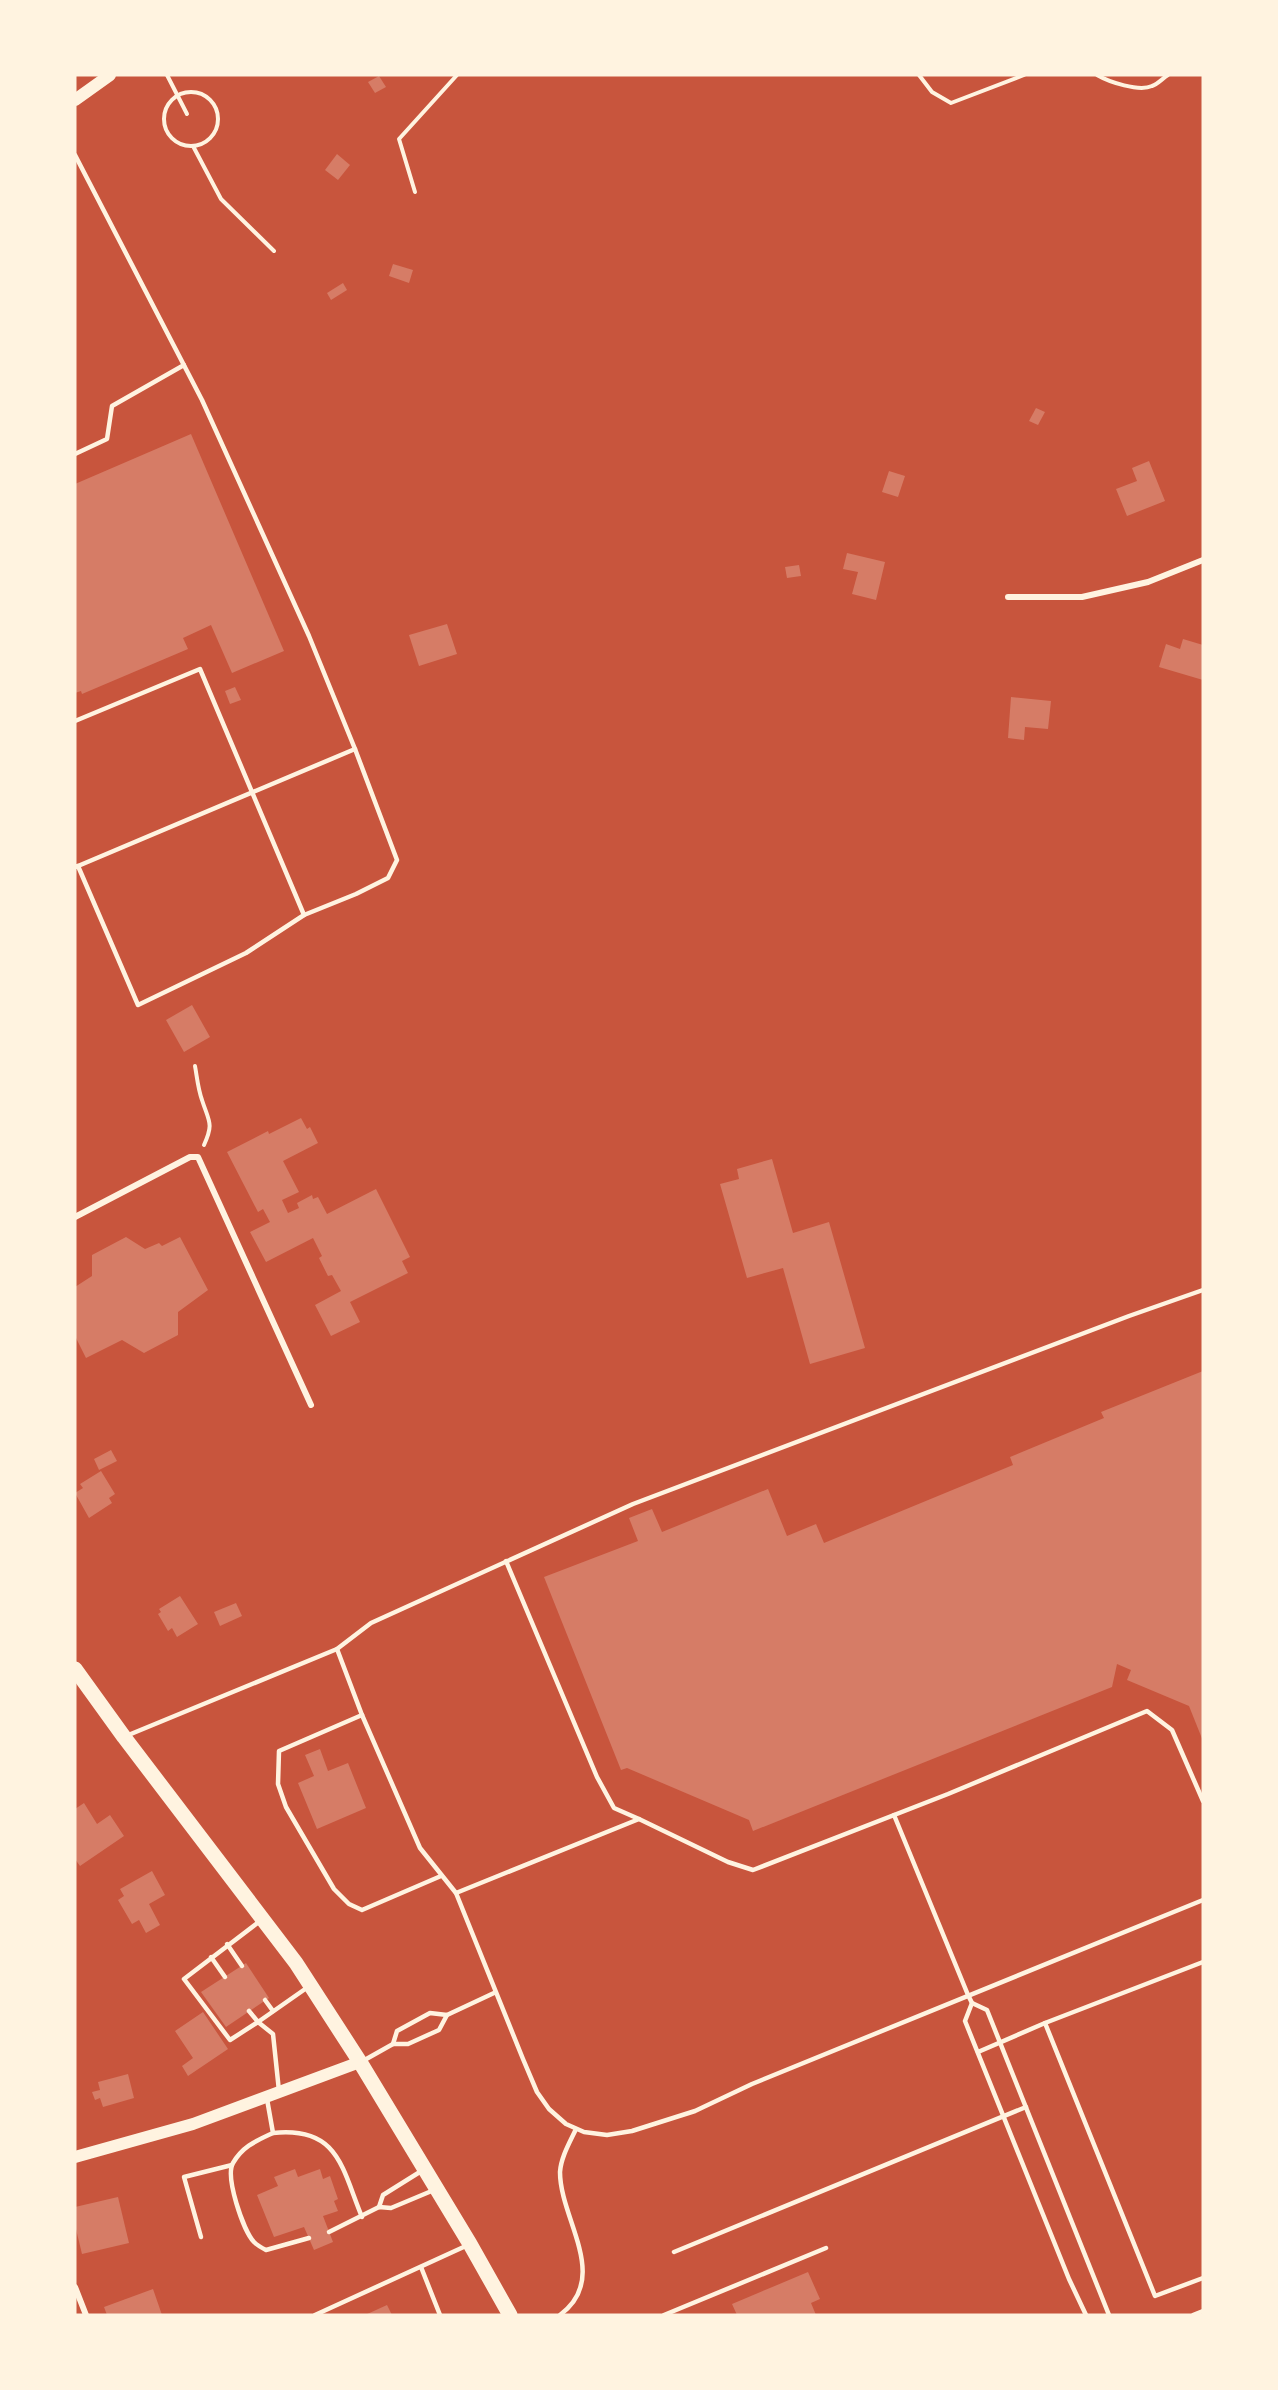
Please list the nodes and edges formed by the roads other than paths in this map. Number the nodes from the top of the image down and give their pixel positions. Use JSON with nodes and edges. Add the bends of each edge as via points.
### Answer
{"nodes":[{"id":1,"x":110,"y":75,"type":"edge"},
{"id":2,"x":75,"y":100,"type":"edge"},
{"id":3,"x":75,"y":155,"type":"edge"},
{"id":4,"x":184,"y":365,"type":"junction"},
{"id":5,"x":75,"y":454,"type":"edge"},
{"id":6,"x":1203,"y":560,"type":"edge"},
{"id":7,"x":1008,"y":597,"type":"dead end"},
{"id":8,"x":75,"y":721,"type":"edge"},
{"id":9,"x":355,"y":749,"type":"junction"},
{"id":10,"x":253,"y":793,"type":"junction"},
{"id":11,"x":77,"y":867,"type":"edge"},
{"id":12,"x":304,"y":915,"type":"junction"},
{"id":13,"x":75,"y":1217,"type":"edge"},
{"id":14,"x":1203,"y":1290,"type":"edge"},
{"id":15,"x":311,"y":1405,"type":"dead end"},
{"id":16,"x":506,"y":1561,"type":"junction"},
{"id":17,"x":337,"y":1649,"type":"junction"},
{"id":18,"x":75,"y":1669,"type":"edge"},
{"id":19,"x":362,"y":1715,"type":"junction"},
{"id":20,"x":124,"y":1737,"type":"junction"},
{"id":21,"x":1203,"y":1801,"type":"edge"},
{"id":22,"x":894,"y":1815,"type":"junction"},
{"id":23,"x":639,"y":1819,"type":"junction"},
{"id":24,"x":441,"y":1876,"type":"junction"},
{"id":25,"x":456,"y":1893,"type":"junction"},
{"id":26,"x":1203,"y":1900,"type":"edge"},
{"id":27,"x":262,"y":1919,"type":"junction"},
{"id":28,"x":227,"y":1944,"type":"junction"},
{"id":29,"x":211,"y":1957,"type":"junction"},
{"id":30,"x":1203,"y":1962,"type":"edge"},
{"id":31,"x":242,"y":1966,"type":"dead end"},
{"id":32,"x":225,"y":1977,"type":"dead end"},
{"id":33,"x":311,"y":1986,"type":"junction"},
{"id":34,"x":494,"y":1993,"type":"junction"},
{"id":35,"x":968,"y":1995,"type":"junction"},
{"id":36,"x":265,"y":2000,"type":"dead end"},
{"id":37,"x":972,"y":2002,"type":"junction"},
{"id":38,"x":249,"y":2011,"type":"dead end"},
{"id":39,"x":273,"y":2012,"type":"junction"},
{"id":40,"x":447,"y":2015,"type":"junction"},
{"id":41,"x":258,"y":2022,"type":"junction"},
{"id":42,"x":1045,"y":2023,"type":"junction"},
{"id":43,"x":1000,"y":2042,"type":"junction"},
{"id":44,"x":393,"y":2043,"type":"junction"},
{"id":45,"x":978,"y":2052,"type":"junction"},
{"id":46,"x":360,"y":2062,"type":"junction"},
{"id":47,"x":279,"y":2093,"type":"junction"},
{"id":48,"x":267,"y":2098,"type":"junction"},
{"id":49,"x":1026,"y":2107,"type":"junction"},
{"id":50,"x":1003,"y":2116,"type":"junction"},
{"id":51,"x":576,"y":2129,"type":"junction"},
{"id":52,"x":273,"y":2133,"type":"junction"},
{"id":53,"x":75,"y":2157,"type":"edge"},
{"id":54,"x":232,"y":2165,"type":"junction"},
{"id":55,"x":425,"y":2169,"type":"junction"},
{"id":56,"x":437,"y":2189,"type":"junction"},
{"id":57,"x":379,"y":2207,"type":"junction"},
{"id":58,"x":362,"y":2217,"type":"junction"},
{"id":59,"x":329,"y":2232,"type":"dead end"},
{"id":60,"x":201,"y":2237,"type":"dead end"},
{"id":61,"x":309,"y":2238,"type":"dead end"},
{"id":62,"x":470,"y":2244,"type":"junction"},
{"id":63,"x":826,"y":2248,"type":"dead end"},
{"id":64,"x":674,"y":2252,"type":"dead end"},
{"id":65,"x":421,"y":2267,"type":"junction"},
{"id":66,"x":1203,"y":2278,"type":"edge"},
{"id":67,"x":75,"y":2287,"type":"edge"},
{"id":68,"x":1203,"y":2311,"type":"edge"},
{"id":69,"x":86,"y":2315,"type":"edge"},
{"id":70,"x":315,"y":2315,"type":"edge"},
{"id":71,"x":440,"y":2315,"type":"edge"},
{"id":72,"x":510,"y":2315,"type":"edge"},
{"id":73,"x":560,"y":2315,"type":"edge"},
{"id":74,"x":664,"y":2315,"type":"edge"},
{"id":75,"x":1086,"y":2315,"type":"edge"},
{"id":76,"x":1109,"y":2315,"type":"edge"},
{"id":77,"x":1193,"y":2315,"type":"edge"}],
"edges":[{"from":1,"to":2,"type":"main road"},
{"from":3,"to":4,"type":"lane"},
{"from":4,"to":5,"type":"lane","via":[[112,406],[107,439]]},
{"from":4,"to":9,"type":"lane","via":[[309,636]]},
{"from":6,"to":7,"type":"street","via":[[1148,582],[1082,597]]},
{"from":8,"to":10,"type":"lane","via":[[200,669]]},
{"from":9,"to":10,"type":"lane"},
{"from":9,"to":12,"type":"lane","via":[[397,860],[388,878]]},
{"from":10,"to":11,"type":"lane"},
{"from":10,"to":12,"type":"lane"},
{"from":11,"to":12,"type":"lane","via":[[138,1005],[246,953]]},
{"from":13,"to":15,"type":"street","via":[[190,1157],[198,1157]]},
{"from":14,"to":16,"type":"lane","via":[[633,1504]]},
{"from":16,"to":17,"type":"lane","via":[[371,1623]]},
{"from":16,"to":23,"type":"lane","via":[[603,1787],[614,1808]]},
{"from":17,"to":19,"type":"lane"},
{"from":17,"to":20,"type":"lane"},
{"from":18,"to":20,"type":"main road"},
{"from":19,"to":24,"type":"lane","via":[[420,1848]]},
{"from":19,"to":24,"type":"lane","via":[[279,1751],[278,1784],[286,1807],[334,1889],[348,1904],[362,1910]]},
{"from":20,"to":27,"type":"main road"},
{"from":21,"to":22,"type":"lane","via":[[1172,1730],[1147,1711]]},
{"from":22,"to":23,"type":"lane","via":[[753,1870]]},
{"from":22,"to":35,"type":"lane"},
{"from":23,"to":25,"type":"lane"},
{"from":24,"to":25,"type":"lane"},
{"from":25,"to":34,"type":"lane"},
{"from":26,"to":35,"type":"lane"},
{"from":27,"to":28,"type":"lane"},
{"from":27,"to":33,"type":"main road"},
{"from":28,"to":29,"type":"lane"},
{"from":28,"to":31,"type":"lane"},
{"from":29,"to":32,"type":"lane"},
{"from":29,"to":41,"type":"lane","via":[[184,1979],[231,2040]]},
{"from":30,"to":42,"type":"lane"},
{"from":33,"to":39,"type":"lane"},
{"from":33,"to":46,"type":"main road"},
{"from":34,"to":40,"type":"lane"},
{"from":34,"to":51,"type":"lane","via":[[537,2092],[549,2109]]},
{"from":35,"to":37,"type":"lane"},
{"from":35,"to":51,"type":"lane","via":[[695,2111],[607,2135]]},
{"from":36,"to":39,"type":"lane"},
{"from":37,"to":43,"type":"lane","via":[[987,2010]]},
{"from":37,"to":45,"type":"lane","via":[[965,2021]]},
{"from":38,"to":41,"type":"lane"},
{"from":39,"to":41,"type":"lane"},
{"from":40,"to":44,"type":"lane","via":[[439,2030],[408,2044]]},
{"from":40,"to":44,"type":"lane","via":[[430,2013],[397,2031]]},
{"from":41,"to":47,"type":"lane","via":[[273,2034]]},
{"from":42,"to":43,"type":"lane"},
{"from":42,"to":66,"type":"lane","via":[[1155,2296]]},
{"from":43,"to":45,"type":"lane"},
{"from":43,"to":49,"type":"lane"},
{"from":44,"to":46,"type":"lane"},
{"from":45,"to":50,"type":"lane"},
{"from":46,"to":47,"type":"main road"},
{"from":46,"to":55,"type":"main road"},
{"from":47,"to":48,"type":"main road"},
{"from":48,"to":52,"type":"lane"},
{"from":48,"to":53,"type":"main road","via":[[193,2124]]},
{"from":49,"to":50,"type":"lane"},
{"from":49,"to":76,"type":"lane"},
{"from":50,"to":64,"type":"lane"},
{"from":50,"to":75,"type":"lane"},
{"from":51,"to":73,"type":"lane","via":[[560,2170],[584,2276],[578,2295]]},
{"from":52,"to":54,"type":"lane","via":[[246,2146]]},
{"from":52,"to":58,"type":"lane","via":[[303,2132],[323,2144],[341,2161]]},
{"from":54,"to":60,"type":"lane","via":[[184,2177]]},
{"from":54,"to":61,"type":"lane","via":[[237,2205],[254,2242],[266,2250]]},
{"from":55,"to":56,"type":"main road"},
{"from":55,"to":57,"type":"lane","via":[[383,2195]]},
{"from":56,"to":57,"type":"lane","via":[[391,2208]]},
{"from":56,"to":62,"type":"main road"},
{"from":57,"to":58,"type":"lane"},
{"from":58,"to":59,"type":"lane"},
{"from":62,"to":65,"type":"lane"},
{"from":62,"to":72,"type":"main road"},
{"from":63,"to":74,"type":"lane"},
{"from":65,"to":70,"type":"lane"},
{"from":65,"to":71,"type":"lane"},
{"from":67,"to":69,"type":"street"},
{"from":68,"to":77,"type":"lane"}]}
